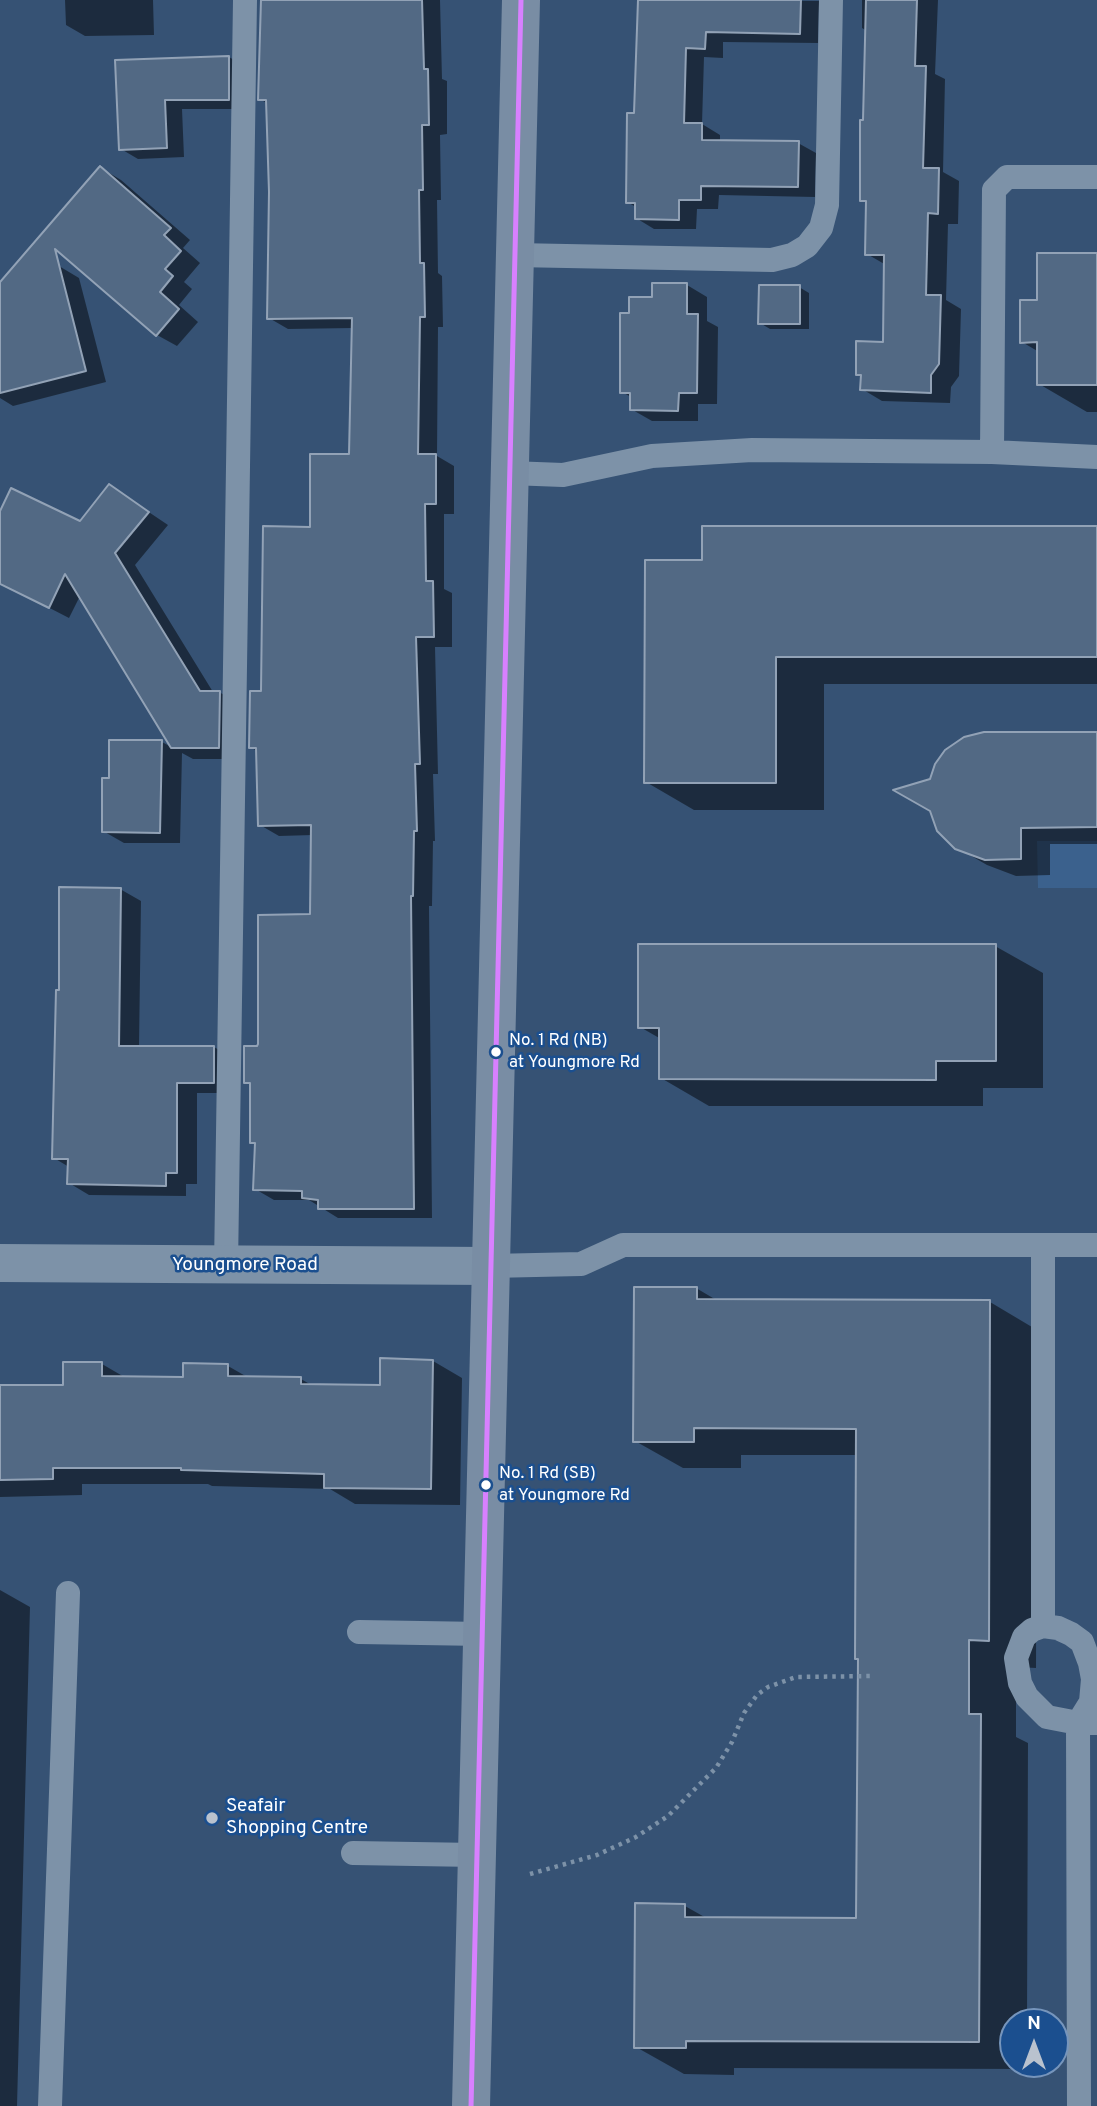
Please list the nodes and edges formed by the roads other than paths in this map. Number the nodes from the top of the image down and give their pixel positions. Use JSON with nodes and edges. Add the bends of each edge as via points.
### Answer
{"nodes":[{"id":1,"x":245,"y":0,"type":"edge"},
{"id":2,"x":521,"y":0,"type":"edge"},
{"id":3,"x":831,"y":0,"type":"edge"},
{"id":4,"x":1097,"y":177,"type":"edge"},
{"id":5,"x":514,"y":256,"type":"junction"},
{"id":6,"x":992,"y":452,"type":"junction"},
{"id":7,"x":1097,"y":457,"type":"edge"},
{"id":8,"x":510,"y":473,"type":"junction"},
{"id":9,"x":1042,"y":1245,"type":"junction"},
{"id":10,"x":1097,"y":1245,"type":"edge"},
{"id":11,"x":0,"y":1264,"type":"edge"},
{"id":12,"x":226,"y":1266,"type":"junction"},
{"id":13,"x":490,"y":1266,"type":"junction"},
{"id":14,"x":68,"y":1593,"type":"dead end"},
{"id":15,"x":1042,"y":1626,"type":"junction"},
{"id":16,"x":359,"y":1632,"type":"dead end"},
{"id":17,"x":483,"y":1634,"type":"junction"},
{"id":18,"x":1089,"y":1642,"type":"edge"},
{"id":19,"x":1088,"y":1723,"type":"edge"},
{"id":20,"x":353,"y":1853,"type":"dead end"},
{"id":21,"x":477,"y":1855,"type":"junction"},
{"id":22,"x":50,"y":2106,"type":"edge"},
{"id":23,"x":471,"y":2106,"type":"edge"},
{"id":24,"x":1079,"y":2106,"type":"edge"}],
"edges":[{"from":1,"to":12,"type":"lane"},
{"from":2,"to":5,"type":"main road"},
{"from":3,"to":5,"type":"lane","via":[[827,205],[821,228],[807,246],[792,256],[772,260]]},
{"from":4,"to":6,"type":"lane","via":[[1007,177],[994,190]]},
{"from":5,"to":8,"type":"main road"},
{"from":6,"to":7,"type":"lane"},
{"from":6,"to":8,"type":"lane","via":[[752,450],[652,456],[563,475]]},
{"from":8,"to":13,"type":"main road"},
{"from":9,"to":10,"type":"lane"},
{"from":9,"to":13,"type":"lane","via":[[623,1245],[581,1264]]},
{"from":9,"to":15,"type":"lane"},
{"from":11,"to":12,"type":"street","name":"Youngmore Road"},
{"from":12,"to":13,"type":"street","name":"Youngmore Road"},
{"from":13,"to":17,"type":"main road"},
{"from":14,"to":22,"type":"lane"},
{"from":15,"to":18,"type":"lane"},
{"from":15,"to":19,"type":"lane","via":[[1032,1630],[1018,1647],[1020,1684],[1047,1717]]},
{"from":16,"to":17,"type":"lane"},
{"from":17,"to":21,"type":"main road"},
{"from":18,"to":19,"type":"lane","via":[[1093,1692]]},
{"from":19,"to":24,"type":"lane"},
{"from":20,"to":21,"type":"lane"},
{"from":21,"to":23,"type":"main road"}]}
